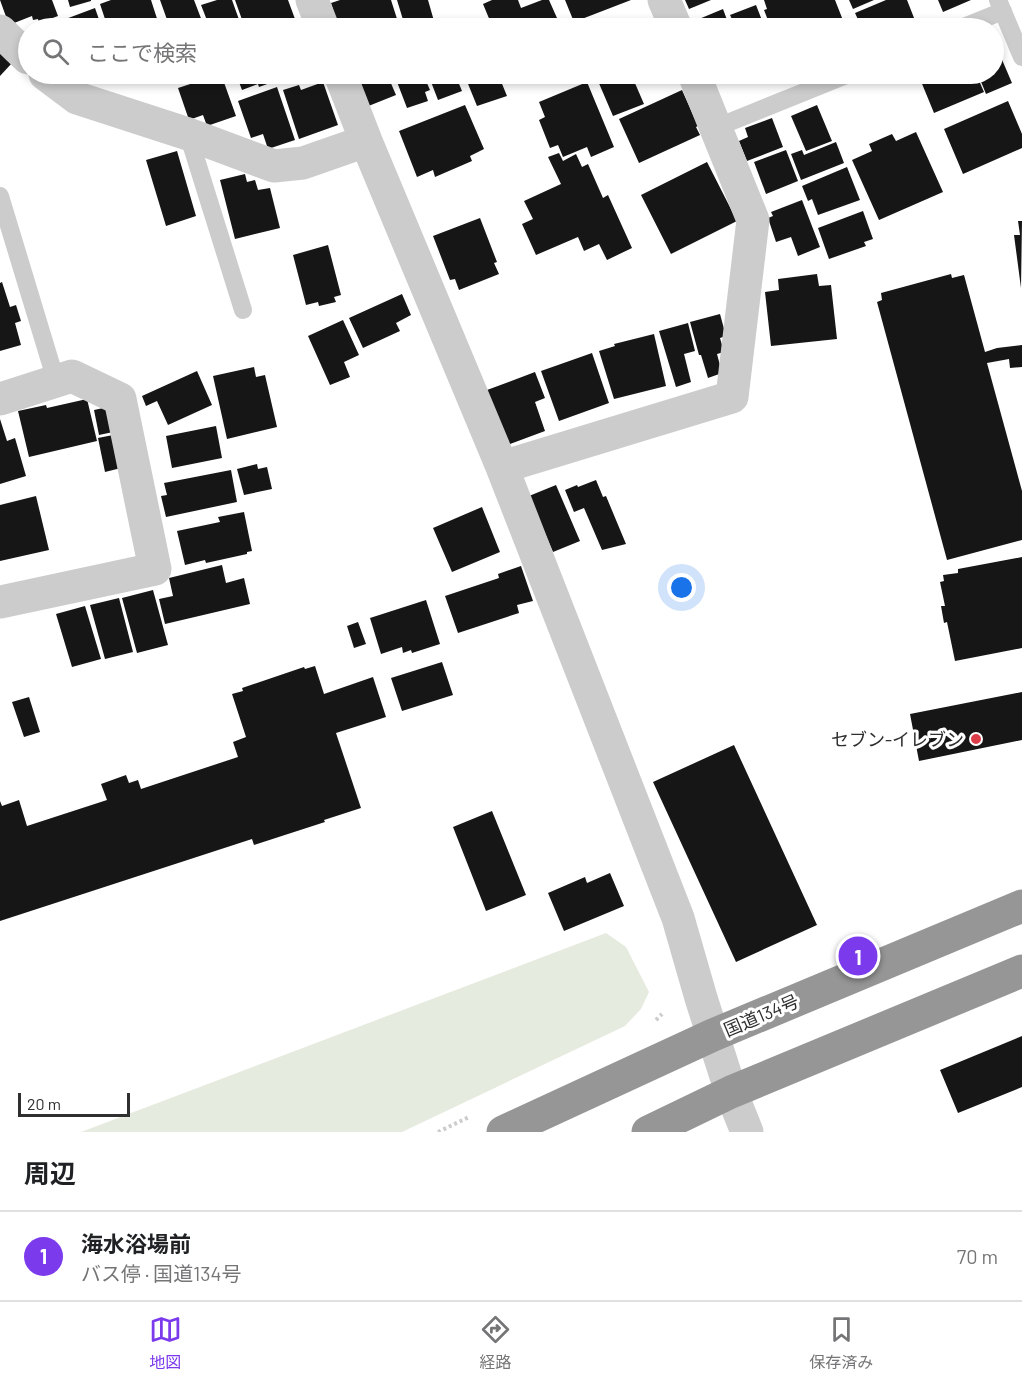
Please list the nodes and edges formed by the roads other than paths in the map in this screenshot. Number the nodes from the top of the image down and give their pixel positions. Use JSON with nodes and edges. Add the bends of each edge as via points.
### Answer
{"nodes":[{"id":1,"x":312,"y":0,"type":"edge"},
{"id":2,"x":664,"y":0,"type":"edge"},
{"id":3,"x":1001,"y":6,"type":"edge"},
{"id":4,"x":319,"y":18,"type":"edge"},
{"id":5,"x":672,"y":18,"type":"edge"},
{"id":6,"x":979,"y":18,"type":"edge"},
{"id":7,"x":0,"y":31,"type":"edge"},
{"id":8,"x":18,"y":48,"type":"edge"},
{"id":9,"x":1022,"y":57,"type":"edge"},
{"id":10,"x":58,"y":84,"type":"edge"},
{"id":11,"x":344,"y":84,"type":"edge"},
{"id":12,"x":698,"y":84,"type":"edge"},
{"id":13,"x":824,"y":84,"type":"edge"},
{"id":14,"x":716,"y":128,"type":"junction"},
{"id":15,"x":188,"y":134,"type":"junction"},
{"id":16,"x":366,"y":141,"type":"junction"},
{"id":17,"x":0,"y":196,"type":"edge"},
{"id":18,"x":243,"y":310,"type":"dead end"},
{"id":19,"x":56,"y":381,"type":"junction"},
{"id":20,"x":0,"y":399,"type":"edge"},
{"id":21,"x":502,"y":467,"type":"junction"},
{"id":22,"x":0,"y":602,"type":"edge"},
{"id":23,"x":1022,"y":906,"type":"edge"},
{"id":24,"x":1022,"y":971,"type":"edge"},
{"id":25,"x":713,"y":1035,"type":"junction"},
{"id":26,"x":731,"y":1092,"type":"junction"},
{"id":27,"x":503,"y":1132,"type":"edge"},
{"id":28,"x":648,"y":1132,"type":"edge"},
{"id":29,"x":747,"y":1132,"type":"edge"}],
"edges":[{"from":1,"to":4,"type":"street"},
{"from":2,"to":5,"type":"street"},
{"from":3,"to":6,"type":"lane"},
{"from":3,"to":9,"type":"lane"},
{"from":7,"to":8,"type":"street"},
{"from":10,"to":15,"type":"street","via":[[76,98]]},
{"from":11,"to":16,"type":"street"},
{"from":12,"to":14,"type":"street"},
{"from":13,"to":14,"type":"lane"},
{"from":14,"to":21,"type":"street","via":[[753,220],[732,398]]},
{"from":15,"to":16,"type":"street","via":[[274,166],[303,163]]},
{"from":15,"to":18,"type":"lane"},
{"from":16,"to":21,"type":"street"},
{"from":17,"to":19,"type":"lane"},
{"from":19,"to":20,"type":"street"},
{"from":19,"to":22,"type":"street","via":[[72,376],[120,399],[155,569]]},
{"from":21,"to":25,"type":"street","via":[[678,918]]},
{"from":23,"to":25,"type":"highway","name":"国道134号"},
{"from":24,"to":26,"type":"highway"},
{"from":25,"to":26,"type":"street"},
{"from":25,"to":27,"type":"highway","name":"国道134号"},
{"from":26,"to":28,"type":"highway"},
{"from":26,"to":29,"type":"street"}]}
